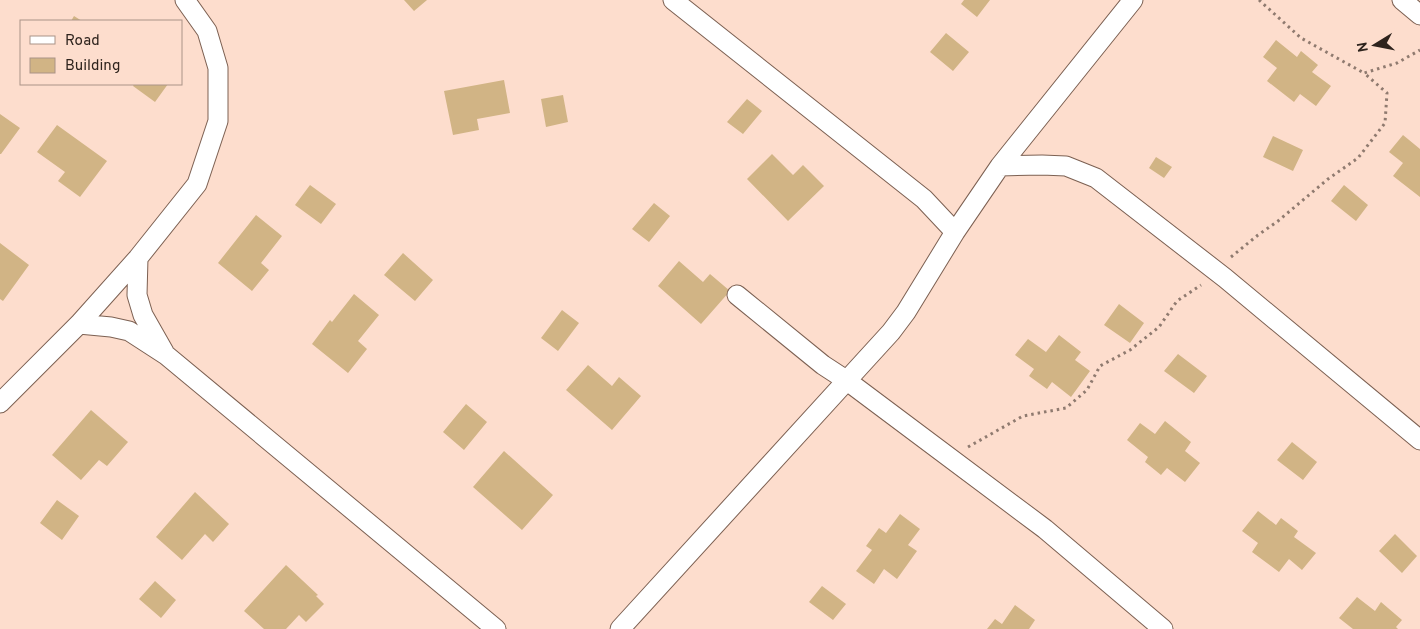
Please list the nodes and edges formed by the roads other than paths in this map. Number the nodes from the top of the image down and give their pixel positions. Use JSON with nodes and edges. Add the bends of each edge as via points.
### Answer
{"nodes":[{"id":1,"x":185,"y":0,"type":"edge"},
{"id":2,"x":673,"y":0,"type":"edge"},
{"id":3,"x":1134,"y":0,"type":"edge"},
{"id":4,"x":1402,"y":0,"type":"edge"},
{"id":5,"x":1420,"y":15,"type":"edge"},
{"id":6,"x":1000,"y":166,"type":"junction"},
{"id":7,"x":955,"y":232,"type":"junction"},
{"id":8,"x":138,"y":258,"type":"junction"},
{"id":9,"x":738,"y":294,"type":"dead end"},
{"id":10,"x":79,"y":324,"type":"junction"},
{"id":11,"x":166,"y":355,"type":"junction"},
{"id":12,"x":846,"y":380,"type":"junction"},
{"id":13,"x":0,"y":403,"type":"edge"},
{"id":14,"x":1420,"y":440,"type":"edge"},
{"id":15,"x":496,"y":629,"type":"edge"},
{"id":16,"x":620,"y":629,"type":"edge"},
{"id":17,"x":1163,"y":629,"type":"edge"}],
"edges":[{"from":1,"to":8,"type":"street","via":[[207,31],[218,68],[218,121],[197,184]]},
{"from":2,"to":7,"type":"street","via":[[924,199]]},
{"from":3,"to":6,"type":"street"},
{"from":4,"to":5,"type":"street"},
{"from":6,"to":7,"type":"street"},
{"from":6,"to":14,"type":"street","via":[[1066,166],[1096,178],[1214,270]]},
{"from":7,"to":12,"type":"street","via":[[892,332]]},
{"from":8,"to":10,"type":"street"},
{"from":8,"to":11,"type":"street","via":[[139,302]]},
{"from":9,"to":12,"type":"street"},
{"from":10,"to":11,"type":"street","via":[[128,331]]},
{"from":10,"to":13,"type":"street"},
{"from":11,"to":15,"type":"street"},
{"from":12,"to":16,"type":"street"},
{"from":12,"to":17,"type":"street","via":[[1045,529]]}]}
